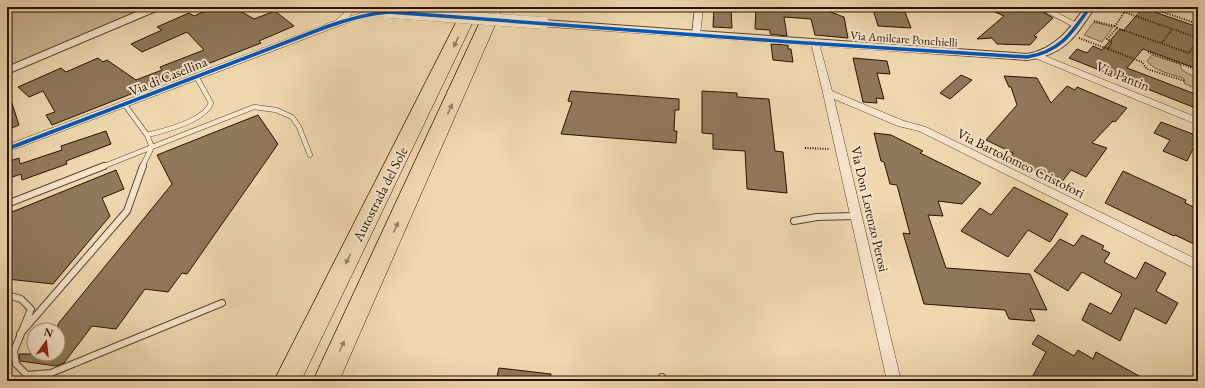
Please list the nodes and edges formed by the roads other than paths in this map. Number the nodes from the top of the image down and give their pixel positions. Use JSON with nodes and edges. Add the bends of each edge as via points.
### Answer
{"nodes":[{"id":1,"x":157,"y":7,"type":"edge"},
{"id":2,"x":347,"y":7,"type":"edge"},
{"id":3,"x":369,"y":7,"type":"edge"},
{"id":4,"x":472,"y":7,"type":"edge"},
{"id":5,"x":495,"y":7,"type":"edge"},
{"id":6,"x":699,"y":7,"type":"edge"},
{"id":7,"x":1040,"y":7,"type":"edge"},
{"id":8,"x":1188,"y":7,"type":"edge"},
{"id":9,"x":1198,"y":10,"type":"edge"},
{"id":10,"x":388,"y":12,"type":"junction"},
{"id":11,"x":1091,"y":15,"type":"edge"},
{"id":12,"x":338,"y":23,"type":"junction"},
{"id":13,"x":1076,"y":25,"type":"junction"},
{"id":14,"x":696,"y":35,"type":"junction"},
{"id":15,"x":815,"y":43,"type":"junction"},
{"id":16,"x":1038,"y":56,"type":"junction"},
{"id":17,"x":7,"y":71,"type":"edge"},
{"id":18,"x":196,"y":76,"type":"junction"},
{"id":19,"x":828,"y":94,"type":"junction"},
{"id":20,"x":125,"y":105,"type":"junction"},
{"id":21,"x":1198,"y":122,"type":"edge"},
{"id":22,"x":147,"y":135,"type":"junction"},
{"id":23,"x":152,"y":147,"type":"junction"},
{"id":24,"x":7,"y":149,"type":"edge"},
{"id":25,"x":310,"y":155,"type":"dead end"},
{"id":26,"x":7,"y":204,"type":"edge"},
{"id":27,"x":856,"y":216,"type":"junction"},
{"id":28,"x":794,"y":221,"type":"dead end"},
{"id":29,"x":1198,"y":265,"type":"edge"},
{"id":30,"x":7,"y":295,"type":"edge"},
{"id":31,"x":222,"y":304,"type":"dead end"},
{"id":32,"x":20,"y":334,"type":"junction"},
{"id":33,"x":287,"y":381,"type":"edge"},
{"id":34,"x":326,"y":381,"type":"edge"},
{"id":35,"x":894,"y":381,"type":"edge"}],
"edges":[{"from":1,"to":17,"type":"street"},
{"from":2,"to":12,"type":"street","via":[[348,13]]},
{"from":3,"to":10,"type":"street"},
{"from":4,"to":33,"type":"highway","name":"Autostrada del Sole","one_way":true},
{"from":34,"to":5,"type":"highway","name":"Autostrada del Sole","one_way":true},
{"from":6,"to":14,"type":"street"},
{"from":7,"to":13,"type":"street"},
{"from":8,"to":9,"type":"street"},
{"from":10,"to":12,"type":"street","name":"Via di Casellina","via":[[373,12]]},
{"from":10,"to":14,"type":"street","name":"Via di Casellina","bridge":true},
{"from":11,"to":13,"type":"street","name":"Via Amilcare Ponchielli"},
{"from":12,"to":18,"type":"street","name":"Via di Casellina"},
{"from":13,"to":16,"type":"street","name":"Via Amilcare Ponchielli","via":[[1057,48]]},
{"from":14,"to":15,"type":"street","name":"Via Amilcare Ponchielli"},
{"from":15,"to":16,"type":"street","name":"Via Amilcare Ponchielli"},
{"from":15,"to":19,"type":"street","name":"Via Don Lorenzo Perosi"},
{"from":16,"to":21,"type":"street","name":"Via Pantin"},
{"from":18,"to":20,"type":"street","name":"Via di Casellina"},
{"from":18,"to":22,"type":"lane","via":[[211,102],[211,108],[205,114],[159,133]]},
{"from":19,"to":27,"type":"street","name":"Via Don Lorenzo Perosi"},
{"from":19,"to":29,"type":"street","name":"Via Bartolomeo Cristofori","via":[[902,124],[922,129]]},
{"from":20,"to":22,"type":"lane"},
{"from":20,"to":24,"type":"street","name":"Via di Casellina"},
{"from":22,"to":23,"type":"lane"},
{"from":23,"to":25,"type":"lane","via":[[254,107],[295,119]]},
{"from":23,"to":26,"type":"lane"},
{"from":23,"to":32,"type":"lane","via":[[126,211]]},
{"from":27,"to":28,"type":"lane","via":[[817,217]]},
{"from":27,"to":35,"type":"street","name":"Via Don Lorenzo Perosi"},
{"from":30,"to":32,"type":"lane","via":[[21,299],[31,309]]},
{"from":31,"to":32,"type":"lane","via":[[51,373],[27,375],[16,364],[14,351]]}]}
